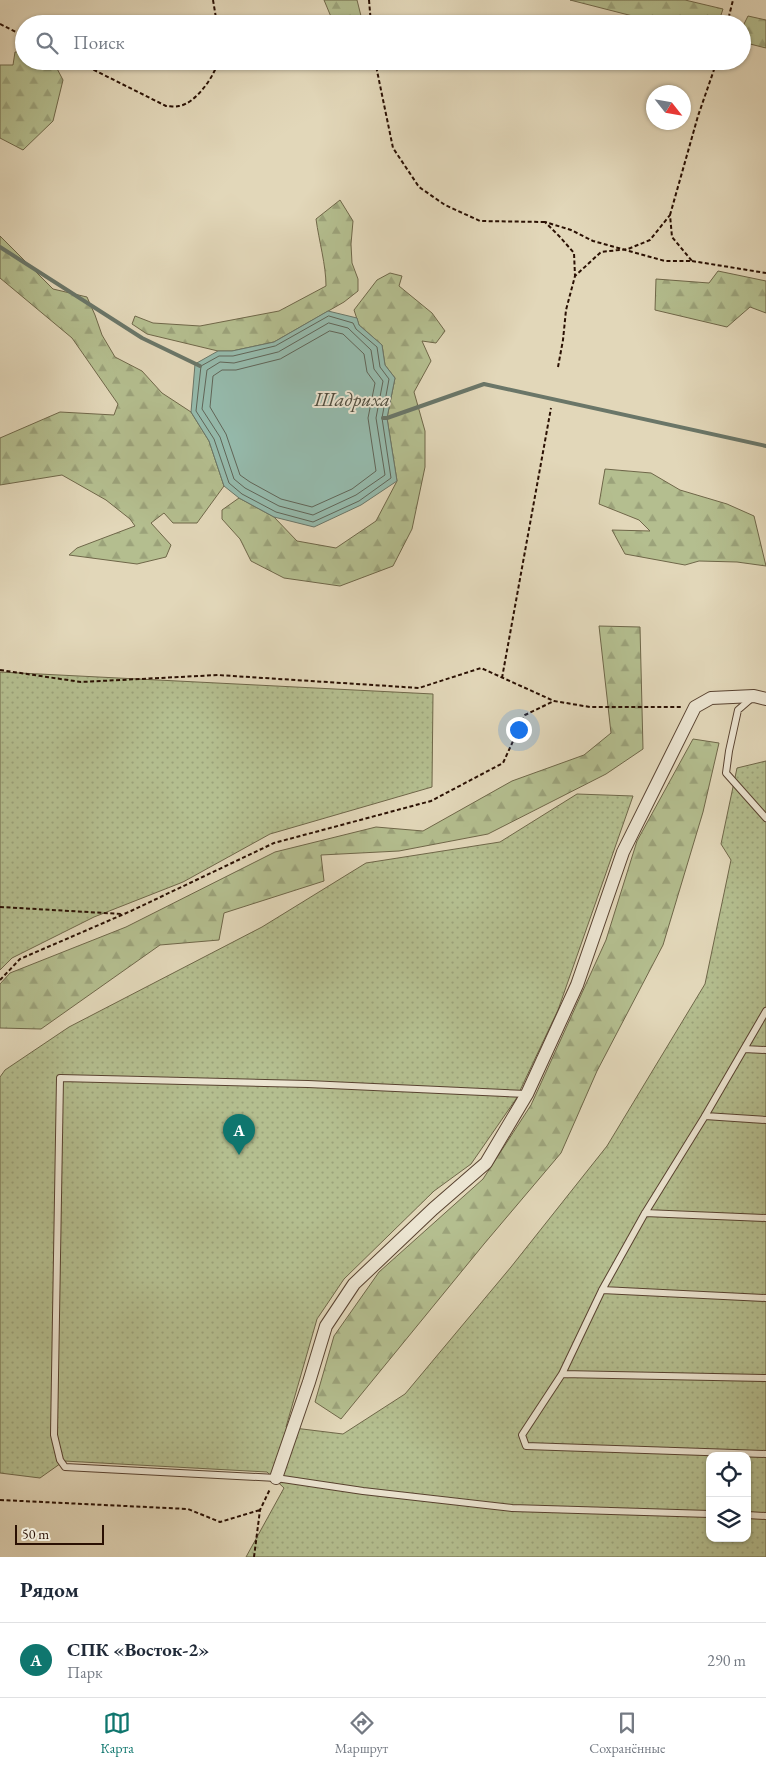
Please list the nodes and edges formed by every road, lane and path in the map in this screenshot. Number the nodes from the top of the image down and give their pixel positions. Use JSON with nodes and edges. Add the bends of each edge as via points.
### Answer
{"nodes":[{"id":1,"x":213,"y":0,"type":"edge"},
{"id":2,"x":369,"y":0,"type":"edge"},
{"id":3,"x":733,"y":0,"type":"edge"},
{"id":4,"x":216,"y":15,"type":"edge"},
{"id":5,"x":370,"y":15,"type":"edge"},
{"id":6,"x":729,"y":15,"type":"edge"},
{"id":7,"x":0,"y":24,"type":"edge"},
{"id":8,"x":15,"y":32,"type":"edge"},
{"id":9,"x":94,"y":70,"type":"edge"},
{"id":10,"x":214,"y":70,"type":"edge"},
{"id":11,"x":377,"y":70,"type":"edge"},
{"id":12,"x":714,"y":70,"type":"edge"},
{"id":13,"x":670,"y":215,"type":"junction"},
{"id":14,"x":545,"y":222,"type":"junction"},
{"id":15,"x":628,"y":249,"type":"junction"},
{"id":16,"x":692,"y":261,"type":"junction"},
{"id":17,"x":766,"y":273,"type":"edge"},
{"id":18,"x":576,"y":276,"type":"junction"},
{"id":19,"x":558,"y":367,"type":"dead end"},
{"id":20,"x":551,"y":408,"type":"dead end"},
{"id":21,"x":0,"y":670,"type":"edge"},
{"id":22,"x":502,"y":678,"type":"junction"},
{"id":23,"x":760,"y":697,"type":"edge"},
{"id":24,"x":554,"y":701,"type":"junction"},
{"id":25,"x":695,"y":707,"type":"junction"},
{"id":26,"x":766,"y":818,"type":"edge"},
{"id":27,"x":0,"y":907,"type":"edge"},
{"id":28,"x":125,"y":914,"type":"junction"},
{"id":29,"x":0,"y":980,"type":"edge"},
{"id":30,"x":766,"y":1011,"type":"edge"},
{"id":31,"x":744,"y":1049,"type":"junction"},
{"id":32,"x":766,"y":1050,"type":"edge"},
{"id":33,"x":527,"y":1094,"type":"junction"},
{"id":34,"x":705,"y":1116,"type":"junction"},
{"id":35,"x":766,"y":1120,"type":"edge"},
{"id":36,"x":645,"y":1213,"type":"junction"},
{"id":37,"x":766,"y":1218,"type":"edge"},
{"id":38,"x":602,"y":1290,"type":"junction"},
{"id":39,"x":766,"y":1298,"type":"edge"},
{"id":40,"x":562,"y":1374,"type":"junction"},
{"id":41,"x":766,"y":1378,"type":"edge"},
{"id":42,"x":766,"y":1454,"type":"edge"},
{"id":43,"x":276,"y":1478,"type":"junction"},
{"id":44,"x":0,"y":1500,"type":"edge"},
{"id":45,"x":260,"y":1510,"type":"junction"},
{"id":46,"x":706,"y":1514,"type":"edge"},
{"id":47,"x":751,"y":1516,"type":"edge"},
{"id":48,"x":766,"y":1516,"type":"edge"},
{"id":49,"x":254,"y":1557,"type":"edge"}],
"edges":[{"from":1,"to":4,"type":"path"},
{"from":2,"to":5,"type":"path"},
{"from":3,"to":6,"type":"path"},
{"from":7,"to":8,"type":"path"},
{"from":9,"to":10,"type":"path","via":[[166,106],[180,106],[196,97]]},
{"from":11,"to":14,"type":"path","via":[[393,148],[419,187],[445,206],[480,221]]},
{"from":12,"to":13,"type":"path"},
{"from":13,"to":15,"type":"path","via":[[650,240]]},
{"from":13,"to":16,"type":"path","via":[[672,237]]},
{"from":14,"to":15,"type":"path","via":[[593,241]]},
{"from":14,"to":18,"type":"path","via":[[574,253]]},
{"from":15,"to":16,"type":"path","via":[[665,260]]},
{"from":15,"to":18,"type":"path","via":[[601,252]]},
{"from":16,"to":17,"type":"path"},
{"from":18,"to":19,"type":"path","via":[[566,310]]},
{"from":20,"to":22,"type":"path"},
{"from":21,"to":22,"type":"path","via":[[81,682],[218,675],[419,688],[481,668]]},
{"from":22,"to":24,"type":"path"},
{"from":23,"to":25,"type":"street","via":[[711,698]]},
{"from":23,"to":26,"type":"lane","via":[[738,710],[726,773]]},
{"from":24,"to":25,"type":"path","via":[[590,706]]},
{"from":24,"to":28,"type":"path","via":[[525,715],[503,763],[431,801],[274,843]]},
{"from":25,"to":33,"type":"street","via":[[623,852],[577,986]]},
{"from":27,"to":28,"type":"path"},
{"from":28,"to":29,"type":"path","via":[[20,959]]},
{"from":30,"to":31,"type":"lane"},
{"from":31,"to":32,"type":"lane"},
{"from":31,"to":34,"type":"lane"},
{"from":33,"to":43,"type":"street","via":[[486,1163],[354,1284],[326,1326]]},
{"from":33,"to":43,"type":"lane","via":[[60,1078],[54,1435],[60,1460],[65,1467]]},
{"from":34,"to":35,"type":"lane"},
{"from":34,"to":36,"type":"lane"},
{"from":36,"to":37,"type":"lane"},
{"from":36,"to":38,"type":"lane"},
{"from":38,"to":39,"type":"lane"},
{"from":38,"to":40,"type":"lane"},
{"from":40,"to":41,"type":"lane"},
{"from":40,"to":42,"type":"lane","via":[[522,1435],[526,1446]]},
{"from":43,"to":45,"type":"path"},
{"from":43,"to":46,"type":"lane","via":[[512,1508]]},
{"from":44,"to":45,"type":"path","via":[[188,1509],[220,1522]]},
{"from":45,"to":49,"type":"path"},
{"from":47,"to":48,"type":"lane"}]}
